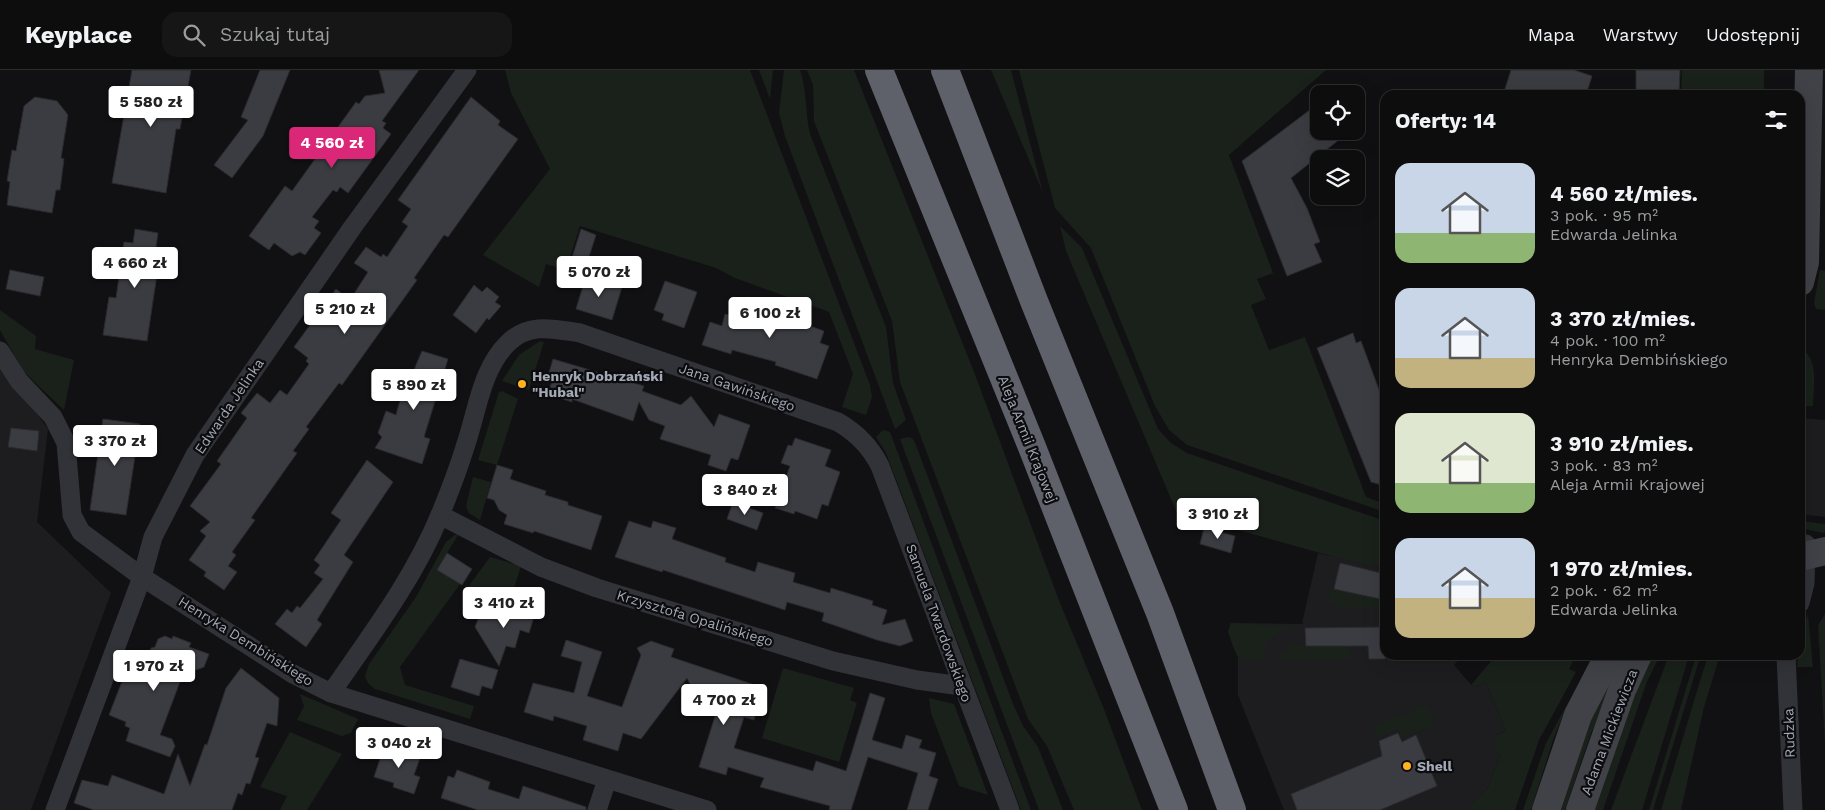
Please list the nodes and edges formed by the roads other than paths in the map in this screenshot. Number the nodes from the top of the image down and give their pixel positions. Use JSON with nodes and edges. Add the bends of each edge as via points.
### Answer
{"nodes":[{"id":1,"x":467,"y":70,"type":"edge"},
{"id":2,"x":879,"y":70,"type":"edge"},
{"id":3,"x":945,"y":70,"type":"edge"},
{"id":4,"x":1809,"y":70,"type":"edge"},
{"id":5,"x":1805,"y":262,"type":"edge"},
{"id":6,"x":0,"y":351,"type":"edge"},
{"id":7,"x":862,"y":439,"type":"joint"},
{"id":8,"x":440,"y":515,"type":"junction"},
{"id":9,"x":1810,"y":549,"type":"edge"},
{"id":10,"x":142,"y":577,"type":"junction"},
{"id":11,"x":1805,"y":582,"type":"edge"},
{"id":12,"x":1606,"y":660,"type":"edge"},
{"id":13,"x":1636,"y":660,"type":"edge"},
{"id":14,"x":1786,"y":660,"type":"edge"},
{"id":15,"x":962,"y":686,"type":"junction"},
{"id":16,"x":330,"y":692,"type":"junction"},
{"id":17,"x":607,"y":780,"type":"junction"},
{"id":18,"x":56,"y":810,"type":"edge"},
{"id":19,"x":597,"y":810,"type":"edge"},
{"id":20,"x":707,"y":810,"type":"edge"},
{"id":21,"x":1010,"y":810,"type":"edge"},
{"id":22,"x":1174,"y":810,"type":"edge"},
{"id":23,"x":1232,"y":810,"type":"edge"},
{"id":24,"x":1546,"y":810,"type":"edge"},
{"id":25,"x":1580,"y":810,"type":"edge"},
{"id":26,"x":1793,"y":810,"type":"edge"}],
"edges":[{"from":1,"to":10,"type":"street","name":"Edwarda Jelinka","via":[[352,228],[195,455],[153,537]]},
{"from":2,"to":22,"type":"highway","name":"Aleja Armii Krajowej","via":[[1032,447]]},
{"from":3,"to":23,"type":"highway","via":[[1160,613]]},
{"from":4,"to":5,"type":"street"},
{"from":6,"to":10,"type":"street","name":"Henryka Dembińskiego","via":[[20,381],[53,417],[66,443],[72,515],[81,532]]},
{"from":7,"to":8,"type":"street","name":"Jana Gawińskiego","via":[[838,422],[580,333],[537,328],[522,333],[503,348],[489,371]]},
{"from":7,"to":15,"type":"street","name":"Samuela Twardowskiego","via":[[880,466]]},
{"from":8,"to":15,"type":"street","name":"Krzysztofa Opalińskiego","via":[[541,567],[597,588],[833,661],[917,680]]},
{"from":8,"to":16,"type":"street","name":"Jana Gawińskiego","via":[[395,600]]},
{"from":9,"to":11,"type":"street"},
{"from":10,"to":16,"type":"street","name":"Henryka Dembińskiego","via":[[293,674]]},
{"from":10,"to":18,"type":"street","name":"Edwarda Jelinka"},
{"from":12,"to":24,"type":"street","name":"Adama Mickiewicza","via":[[1578,716]]},
{"from":13,"to":25,"type":"street","name":"Adama Mickiewicza"},
{"from":14,"to":26,"type":"street","name":"Rudzka"},
{"from":15,"to":21,"type":"street","name":"Samuela Twardowskiego"},
{"from":16,"to":17,"type":"street","name":"Henryka Dembińskiego"},
{"from":17,"to":19,"type":"street"},
{"from":17,"to":20,"type":"street","name":"Henryka Dembińskiego"}]}
